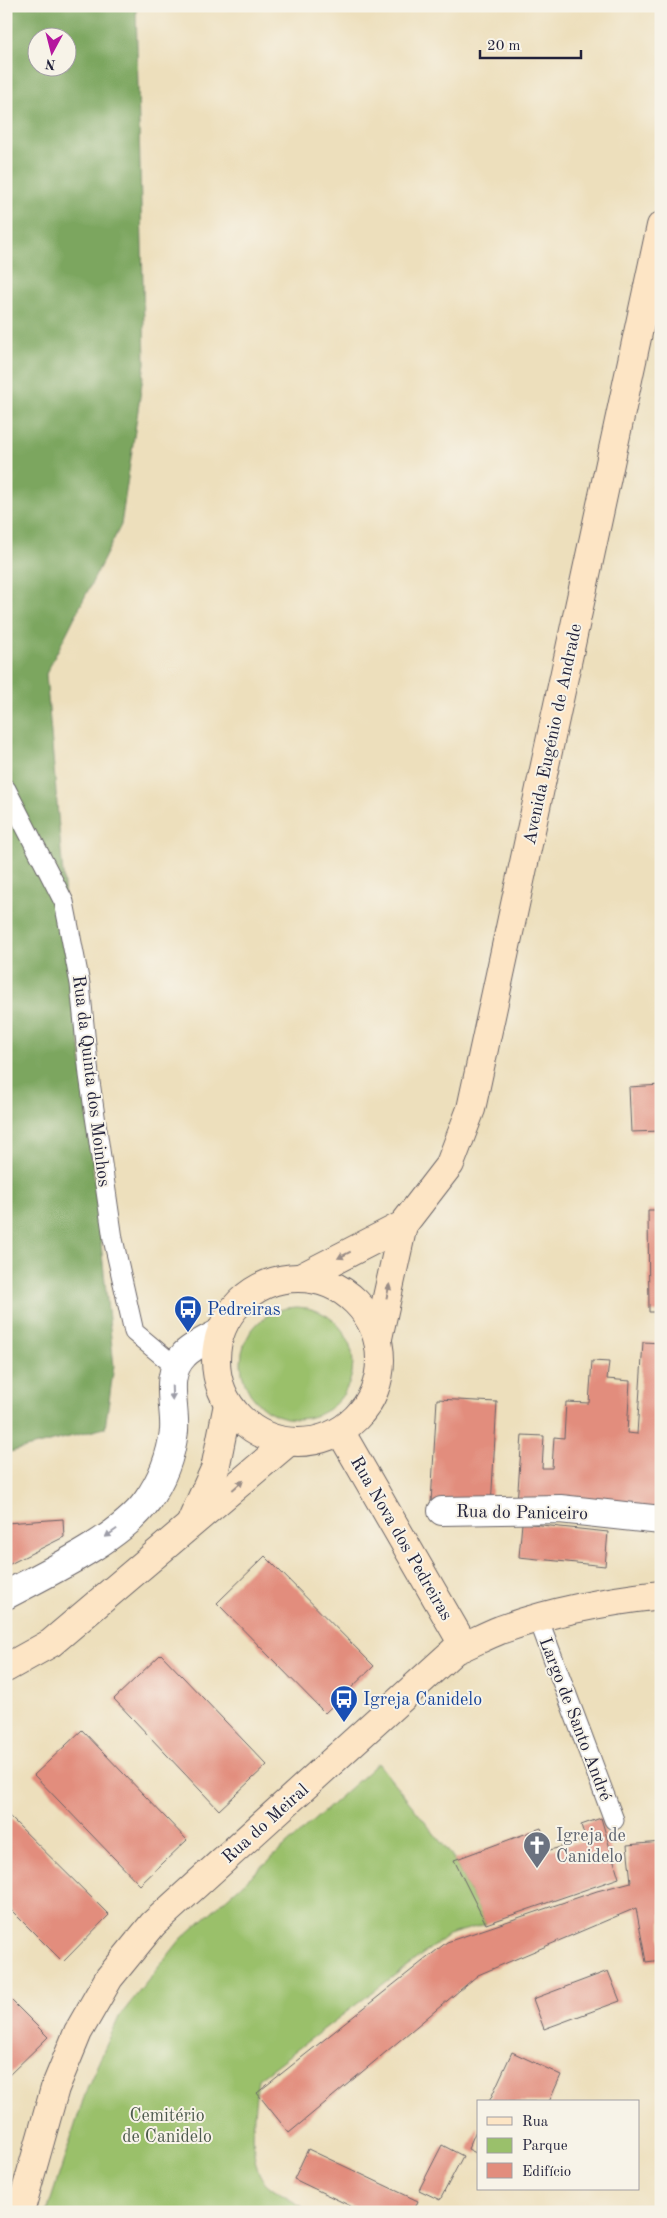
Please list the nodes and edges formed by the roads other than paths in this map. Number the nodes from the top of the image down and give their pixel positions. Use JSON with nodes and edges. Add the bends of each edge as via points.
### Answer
{"nodes":[{"id":1,"x":661,"y":226,"type":"edge"},
{"id":2,"x":6,"y":789,"type":"edge"},
{"id":3,"x":403,"y":1224,"type":"junction"},
{"id":4,"x":300,"y":1278,"type":"junction"},
{"id":5,"x":219,"y":1333,"type":"junction"},
{"id":6,"x":378,"y":1338,"type":"junction"},
{"id":7,"x":176,"y":1367,"type":"junction"},
{"id":8,"x":228,"y":1404,"type":"junction"},
{"id":9,"x":340,"y":1431,"type":"junction"},
{"id":10,"x":288,"y":1442,"type":"junction"},
{"id":11,"x":442,"y":1511,"type":"dead end"},
{"id":12,"x":661,"y":1520,"type":"edge"},
{"id":13,"x":188,"y":1528,"type":"junction"},
{"id":14,"x":6,"y":1595,"type":"edge"},
{"id":15,"x":661,"y":1596,"type":"edge"},
{"id":16,"x":538,"y":1618,"type":"junction"},
{"id":17,"x":464,"y":1646,"type":"junction"},
{"id":18,"x":6,"y":1668,"type":"edge"},
{"id":19,"x":614,"y":1820,"type":"dead end"},
{"id":20,"x":20,"y":2212,"type":"edge"}],
"edges":[{"from":1,"to":3,"type":"main road","name":"Avenida Eugénio de Andrade","via":[[471,1109],[450,1164]]},
{"from":2,"to":7,"type":"lane","name":"Rua da Quinta dos Moinhos","via":[[64,902],[80,984],[89,1075],[113,1239],[134,1332]]},
{"from":3,"to":4,"type":"main road","name":"Avenida Eugénio de Andrade","one_way":true},
{"from":6,"to":3,"type":"main road","name":"Avenida Eugénio de Andrade","one_way":true},
{"from":4,"to":5,"type":"main road","name":"Avenida Eugénio de Andrade","via":[[274,1280],[251,1292],[232,1310]]},
{"from":4,"to":6,"type":"main road","name":"Avenida Eugénio de Andrade","via":[[326,1282],[350,1295],[367,1314]]},
{"from":5,"to":7,"type":"street","via":[[184,1354]]},
{"from":5,"to":8,"type":"main road","name":"Avenida Eugénio de Andrade","via":[[215,1357],[218,1382]]},
{"from":6,"to":9,"type":"main road","name":"Avenida Eugénio de Andrade","via":[[381,1366],[374,1394],[358,1417]]},
{"from":7,"to":14,"type":"street","one_way":true,"via":[[172,1375],[174,1430],[168,1464],[147,1502],[122,1526],[81,1554]]},
{"from":8,"to":10,"type":"main road","name":"Avenida Eugénio de Andrade","via":[[244,1422],[264,1436]]},
{"from":8,"to":13,"type":"main road","via":[[215,1469]]},
{"from":9,"to":10,"type":"main road","name":"Avenida Eugénio de Andrade","via":[[312,1442]]},
{"from":9,"to":17,"type":"main road","name":"Rua Nova dos Pedreiras"},
{"from":13,"to":10,"type":"main road","one_way":true},
{"from":11,"to":12,"type":"street","name":"Rua do Paniceiro","via":[[560,1509]]},
{"from":13,"to":18,"type":"main road","via":[[51,1643]]},
{"from":15,"to":16,"type":"main road","name":"Rua do Meiral","via":[[609,1601]]},
{"from":16,"to":17,"type":"main road","name":"Rua do Meiral"},
{"from":16,"to":19,"type":"lane","name":"Largo de Santo André"},
{"from":17,"to":20,"type":"main road","name":"Rua do Meiral","via":[[455,1650],[153,1924],[109,1978],[78,2032],[55,2088]]}]}
